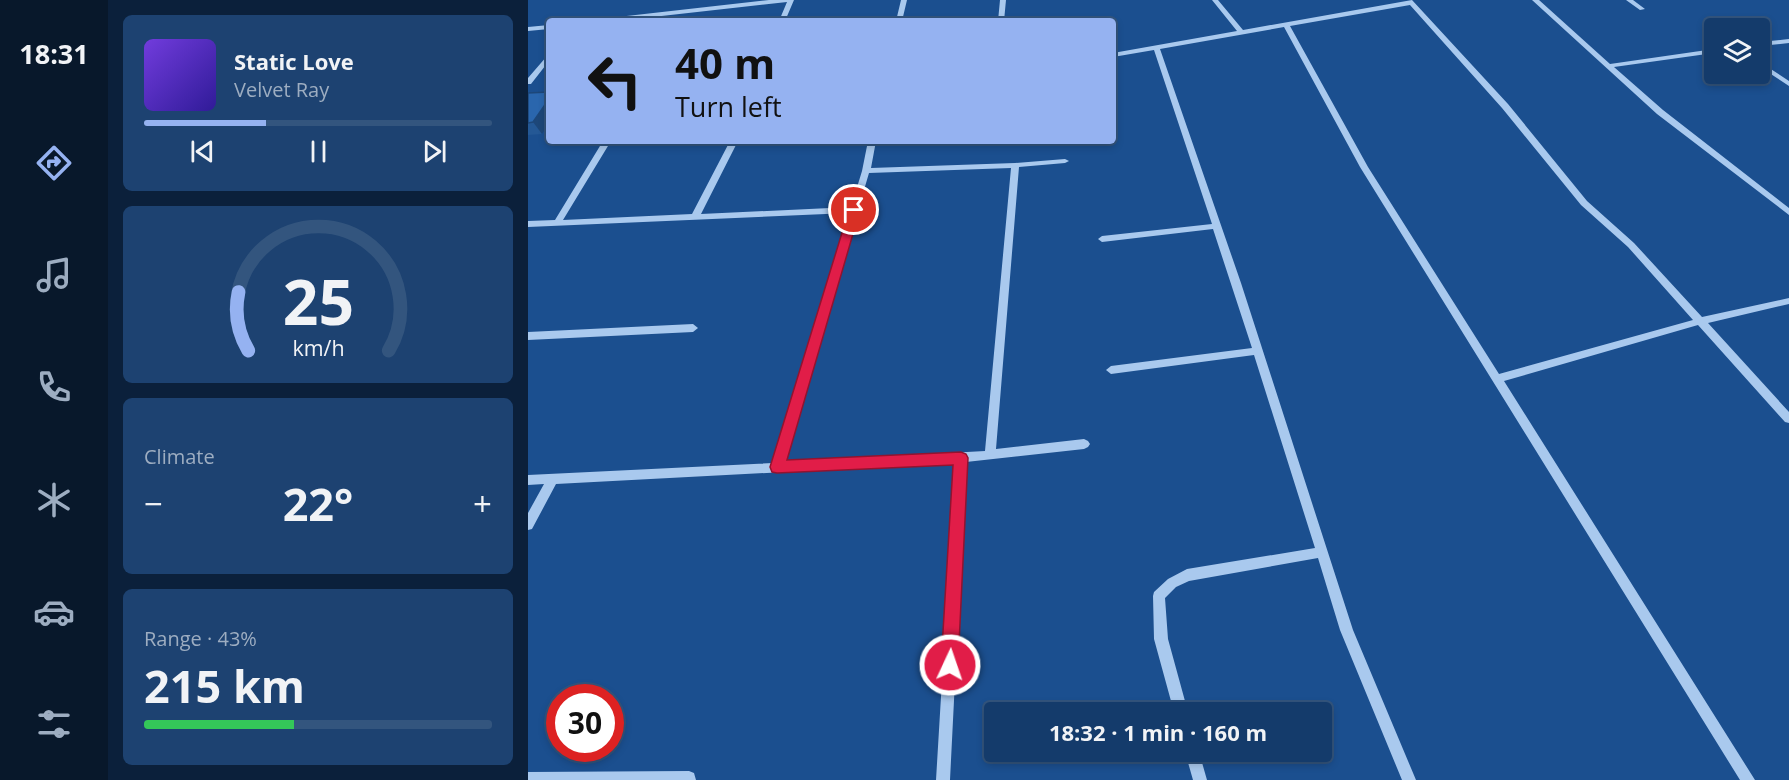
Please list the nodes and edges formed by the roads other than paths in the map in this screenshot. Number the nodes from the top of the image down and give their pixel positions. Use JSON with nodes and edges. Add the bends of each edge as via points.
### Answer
{"nodes":[{"id":1,"x":786,"y":0,"type":"edge"},
{"id":2,"x":791,"y":0,"type":"edge"},
{"id":3,"x":904,"y":0,"type":"edge"},
{"id":4,"x":1003,"y":0,"type":"edge"},
{"id":5,"x":1215,"y":0,"type":"edge"},
{"id":6,"x":1535,"y":0,"type":"edge"},
{"id":7,"x":1629,"y":0,"type":"edge"},
{"id":8,"x":1411,"y":2,"type":"edge"},
{"id":9,"x":1642,"y":9,"type":"dead end"},
{"id":10,"x":687,"y":11,"type":"junction"},
{"id":11,"x":626,"y":18,"type":"edge"},
{"id":12,"x":683,"y":18,"type":"edge"},
{"id":13,"x":783,"y":18,"type":"edge"},
{"id":14,"x":900,"y":18,"type":"edge"},
{"id":15,"x":1001,"y":18,"type":"edge"},
{"id":16,"x":1286,"y":24,"type":"junction"},
{"id":17,"x":546,"y":27,"type":"edge"},
{"id":18,"x":528,"y":29,"type":"edge"},
{"id":19,"x":1241,"y":32,"type":"junction"},
{"id":20,"x":1789,"y":40,"type":"edge"},
{"id":21,"x":1770,"y":43,"type":"edge"},
{"id":22,"x":1156,"y":47,"type":"junction"},
{"id":23,"x":1704,"y":52,"type":"edge"},
{"id":24,"x":1116,"y":54,"type":"edge"},
{"id":25,"x":546,"y":61,"type":"edge"},
{"id":26,"x":1609,"y":66,"type":"junction"},
{"id":27,"x":1770,"y":70,"type":"edge"},
{"id":28,"x":528,"y":82,"type":"edge"},
{"id":29,"x":1789,"y":84,"type":"edge"},
{"id":30,"x":605,"y":144,"type":"edge"},
{"id":31,"x":732,"y":144,"type":"edge"},
{"id":32,"x":871,"y":144,"type":"edge"},
{"id":33,"x":1065,"y":161,"type":"dead end"},
{"id":34,"x":1015,"y":165,"type":"junction"},
{"id":35,"x":866,"y":171,"type":"junction"},
{"id":36,"x":854,"y":210,"type":"junction"},
{"id":37,"x":1789,"y":212,"type":"edge"},
{"id":38,"x":695,"y":217,"type":"junction"},
{"id":39,"x":557,"y":223,"type":"junction"},
{"id":40,"x":528,"y":224,"type":"edge"},
{"id":41,"x":1217,"y":226,"type":"junction"},
{"id":42,"x":1102,"y":239,"type":"dead end"},
{"id":43,"x":1789,"y":301,"type":"edge"},
{"id":44,"x":1701,"y":321,"type":"junction"},
{"id":45,"x":693,"y":328,"type":"dead end"},
{"id":46,"x":528,"y":336,"type":"edge"},
{"id":47,"x":1258,"y":351,"type":"junction"},
{"id":48,"x":1111,"y":370,"type":"dead end"},
{"id":49,"x":1496,"y":379,"type":"junction"},
{"id":50,"x":1789,"y":419,"type":"edge"},
{"id":51,"x":1084,"y":444,"type":"dead end"},
{"id":52,"x":990,"y":454,"type":"junction"},
{"id":53,"x":961,"y":458,"type":"junction"},
{"id":54,"x":777,"y":467,"type":"junction"},
{"id":55,"x":553,"y":478,"type":"junction"},
{"id":56,"x":528,"y":480,"type":"edge"},
{"id":57,"x":528,"y":525,"type":"edge"},
{"id":58,"x":1322,"y":552,"type":"junction"},
{"id":59,"x":1178,"y":702,"type":"edge"},
{"id":60,"x":1195,"y":762,"type":"edge"},
{"id":61,"x":689,"y":778,"type":"dead end"},
{"id":62,"x":528,"y":779,"type":"edge"},
{"id":63,"x":943,"y":780,"type":"edge"},
{"id":64,"x":1200,"y":780,"type":"edge"},
{"id":65,"x":1409,"y":780,"type":"edge"},
{"id":66,"x":1748,"y":780,"type":"edge"}],
"edges":[{"from":1,"to":10,"type":"street"},
{"from":2,"to":13,"type":"street"},
{"from":3,"to":14,"type":"street"},
{"from":4,"to":15,"type":"street"},
{"from":5,"to":19,"type":"street"},
{"from":6,"to":26,"type":"street"},
{"from":7,"to":9,"type":"street"},
{"from":8,"to":16,"type":"street"},
{"from":8,"to":44,"type":"street","via":[[1505,106],[1584,203],[1631,245]]},
{"from":10,"to":11,"type":"street"},
{"from":10,"to":12,"type":"street"},
{"from":16,"to":19,"type":"street"},
{"from":16,"to":49,"type":"street","via":[[1364,166]]},
{"from":17,"to":18,"type":"street"},
{"from":19,"to":22,"type":"street"},
{"from":20,"to":21,"type":"street"},
{"from":22,"to":24,"type":"street"},
{"from":22,"to":41,"type":"street"},
{"from":23,"to":26,"type":"street"},
{"from":25,"to":28,"type":"street"},
{"from":26,"to":37,"type":"street","via":[[1660,112]]},
{"from":27,"to":29,"type":"street"},
{"from":30,"to":39,"type":"street"},
{"from":31,"to":38,"type":"street"},
{"from":32,"to":35,"type":"street"},
{"from":33,"to":34,"type":"street"},
{"from":34,"to":35,"type":"street"},
{"from":34,"to":52,"type":"street"},
{"from":35,"to":36,"type":"street"},
{"from":36,"to":38,"type":"street"},
{"from":36,"to":54,"type":"street"},
{"from":38,"to":39,"type":"street"},
{"from":39,"to":40,"type":"street"},
{"from":41,"to":42,"type":"street"},
{"from":41,"to":47,"type":"street"},
{"from":43,"to":44,"type":"street"},
{"from":44,"to":49,"type":"street"},
{"from":44,"to":50,"type":"street"},
{"from":45,"to":46,"type":"street"},
{"from":47,"to":48,"type":"street"},
{"from":47,"to":58,"type":"street"},
{"from":49,"to":66,"type":"street"},
{"from":51,"to":52,"type":"street"},
{"from":52,"to":53,"type":"street"},
{"from":53,"to":54,"type":"street"},
{"from":53,"to":63,"type":"street"},
{"from":54,"to":55,"type":"street"},
{"from":55,"to":56,"type":"street"},
{"from":55,"to":57,"type":"street"},
{"from":58,"to":59,"type":"street","via":[[1187,575],[1159,596],[1161,639]]},
{"from":58,"to":65,"type":"street","via":[[1347,630]]},
{"from":60,"to":64,"type":"street"},
{"from":61,"to":62,"type":"street"}]}
